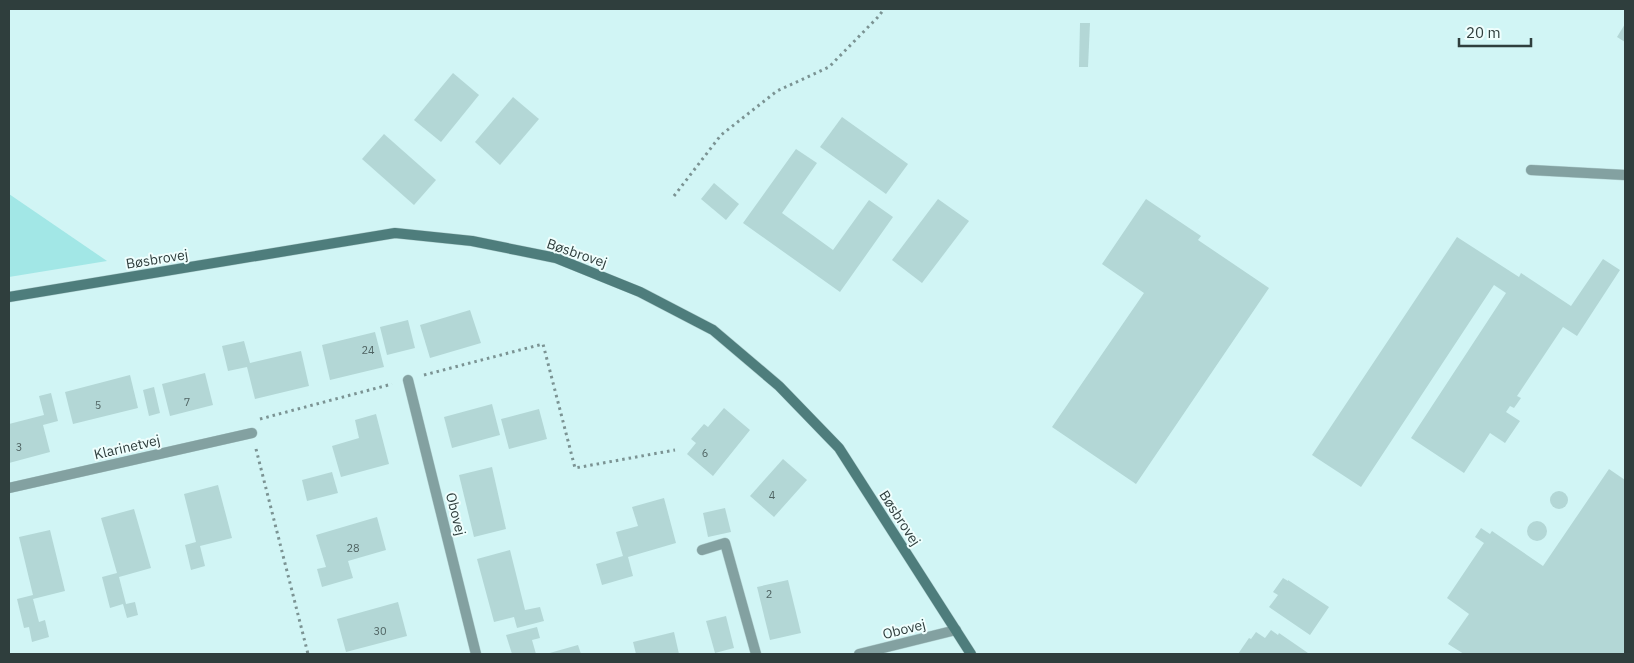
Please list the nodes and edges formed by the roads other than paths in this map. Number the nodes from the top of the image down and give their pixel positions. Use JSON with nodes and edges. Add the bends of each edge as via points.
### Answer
{"nodes":[{"id":1,"x":1531,"y":170,"type":"dead end"},
{"id":2,"x":1625,"y":176,"type":"edge"},
{"id":3,"x":9,"y":297,"type":"edge"},
{"id":4,"x":408,"y":380,"type":"road end"},
{"id":5,"x":252,"y":433,"type":"road end"},
{"id":6,"x":9,"y":488,"type":"edge"},
{"id":7,"x":702,"y":550,"type":"dead end"},
{"id":8,"x":956,"y":630,"type":"junction"},
{"id":9,"x":476,"y":654,"type":"edge"},
{"id":10,"x":756,"y":654,"type":"edge"},
{"id":11,"x":859,"y":654,"type":"edge"},
{"id":12,"x":971,"y":654,"type":"edge"}],
"edges":[{"from":1,"to":2,"type":"street"},
{"from":3,"to":8,"type":"street","name":"Bøsbrovej","via":[[395,233],[472,241],[556,258],[640,292],[713,330],[779,386],[839,448]]},
{"from":4,"to":9,"type":"street","name":"Obovej"},
{"from":5,"to":6,"type":"street","name":"Klarinetvej"},
{"from":7,"to":10,"type":"street","via":[[724,543]]},
{"from":8,"to":11,"type":"street","name":"Obovej"},
{"from":8,"to":12,"type":"street","name":"Bøsbrovej"}]}
